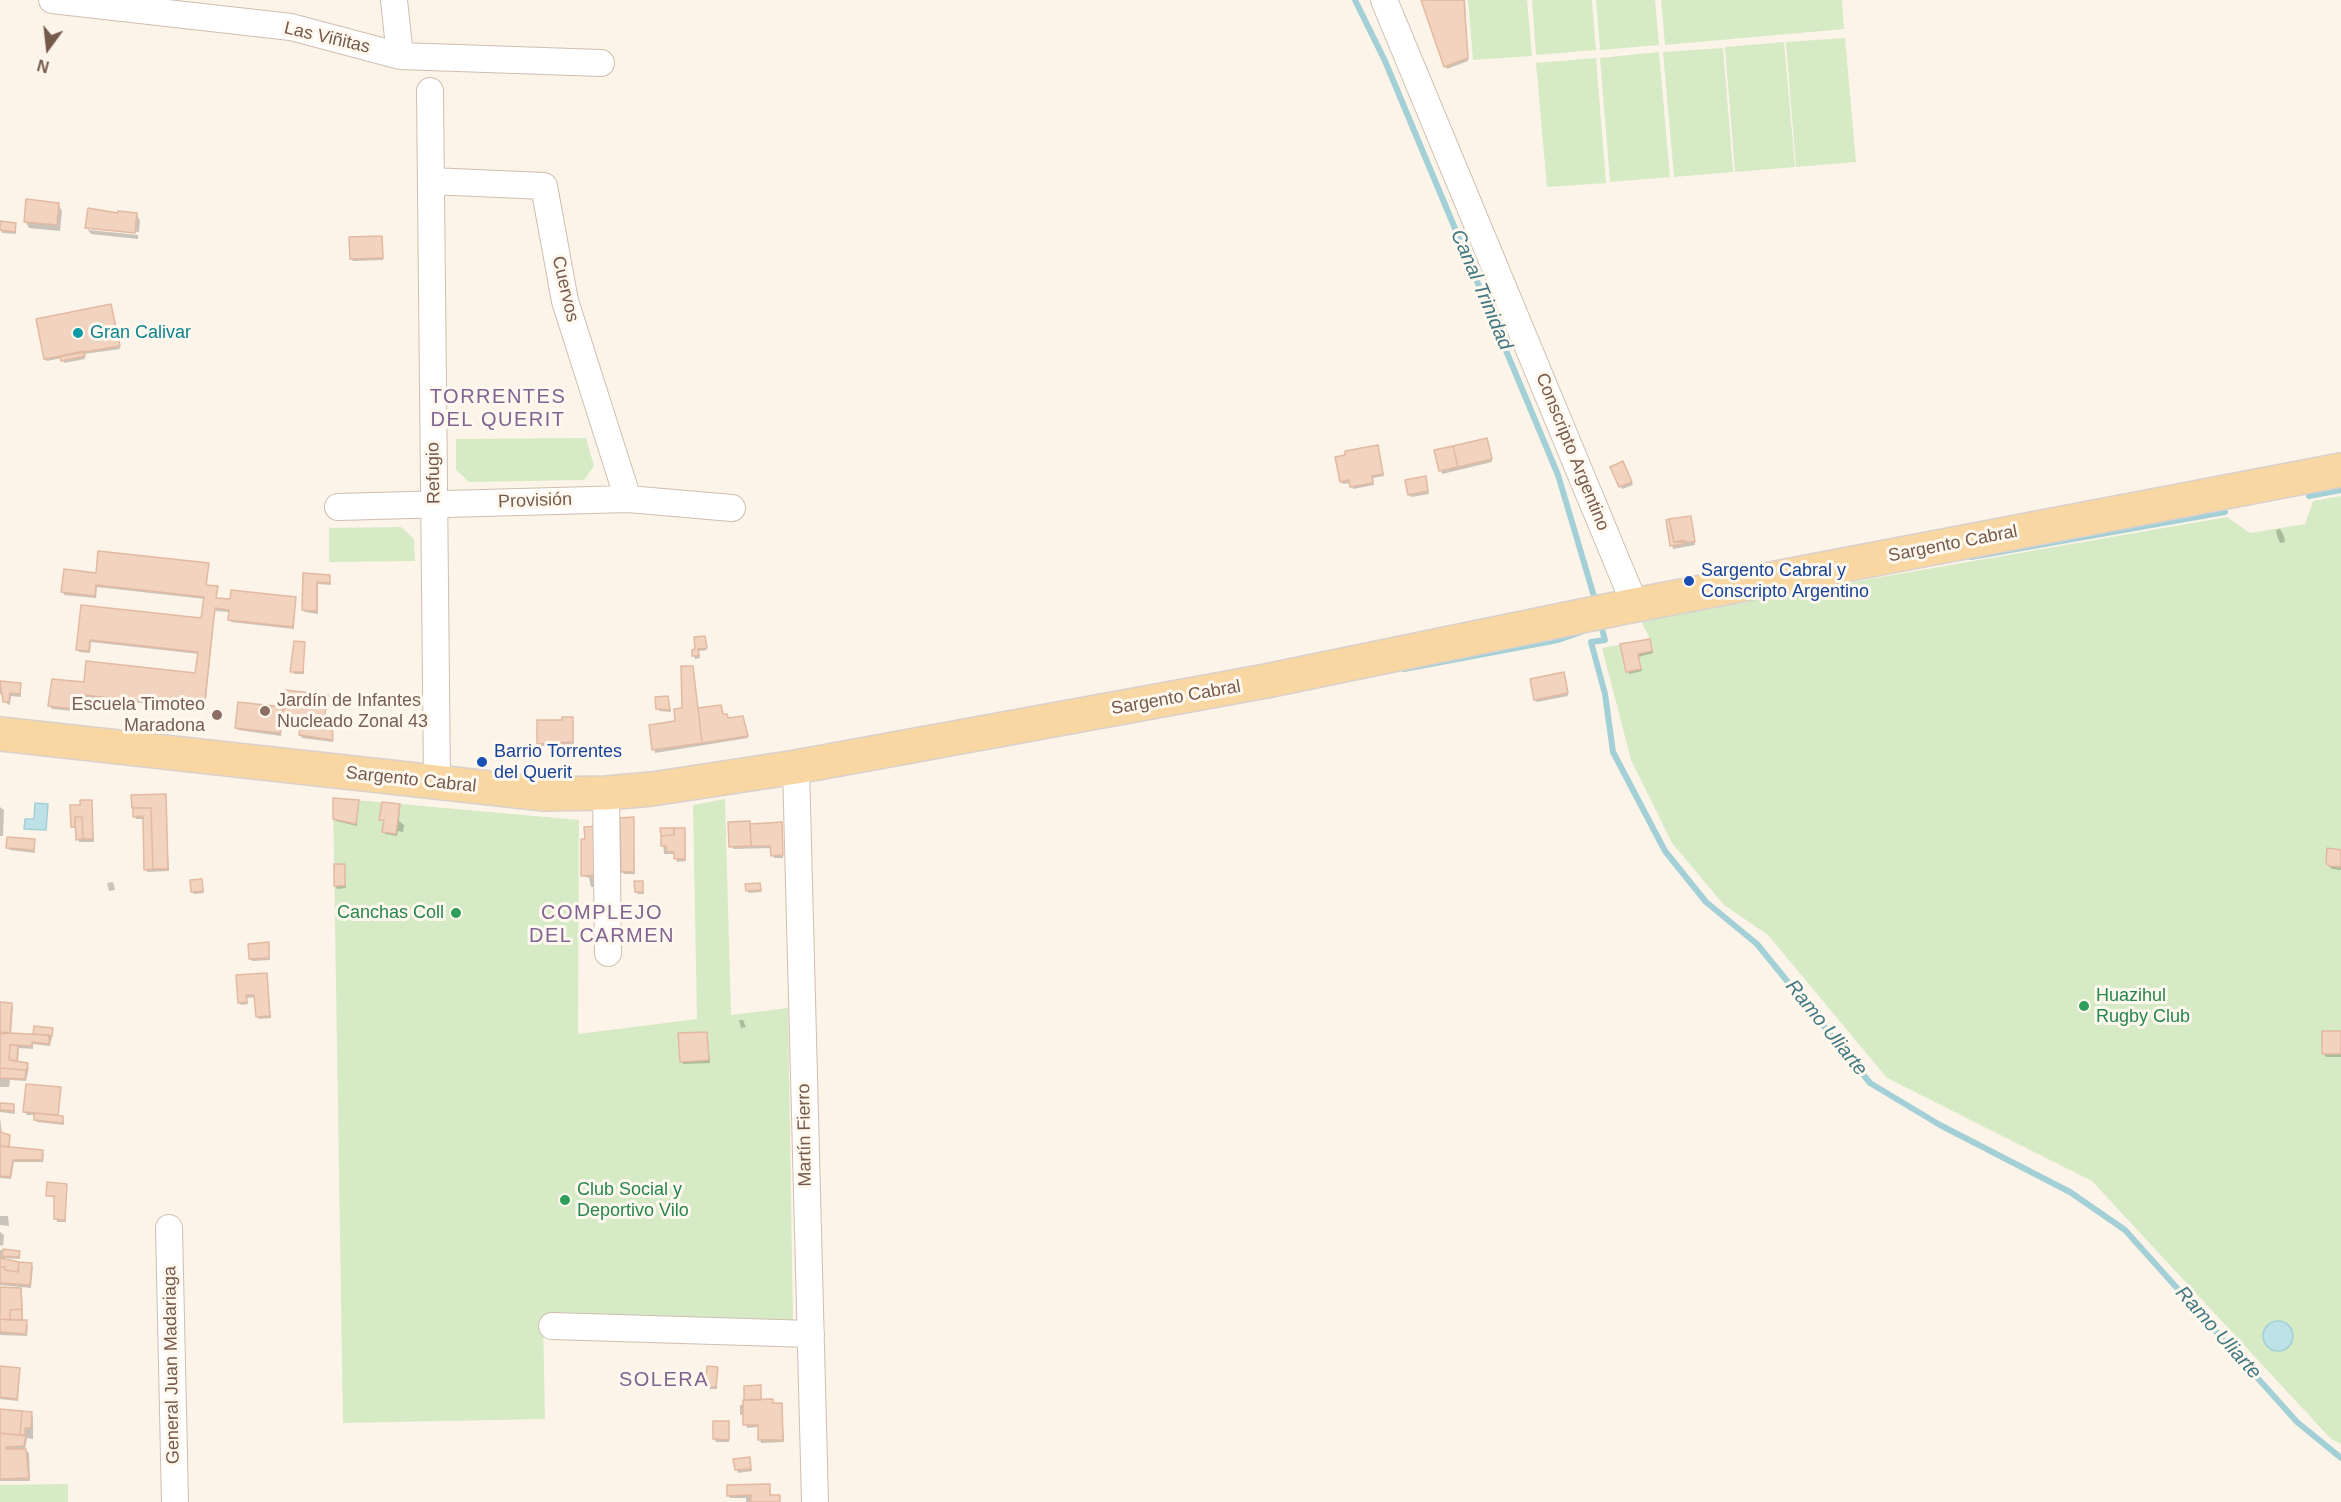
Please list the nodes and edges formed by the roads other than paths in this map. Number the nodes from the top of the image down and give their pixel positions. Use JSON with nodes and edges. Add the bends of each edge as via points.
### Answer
{"nodes":[{"id":1,"x":52,"y":0,"type":"edge"},
{"id":2,"x":394,"y":0,"type":"edge"},
{"id":3,"x":1384,"y":0,"type":"edge"},
{"id":4,"x":133,"y":5,"type":"edge"},
{"id":5,"x":400,"y":56,"type":"junction"},
{"id":6,"x":601,"y":63,"type":"dead end"},
{"id":7,"x":430,"y":91,"type":"dead end"},
{"id":8,"x":431,"y":181,"type":"junction"},
{"id":9,"x":2341,"y":470,"type":"edge"},
{"id":10,"x":628,"y":499,"type":"junction"},
{"id":11,"x":434,"y":504,"type":"junction"},
{"id":12,"x":338,"y":507,"type":"dead end"},
{"id":13,"x":732,"y":508,"type":"dead end"},
{"id":14,"x":1612,"y":610,"type":"junction"},
{"id":15,"x":0,"y":734,"type":"edge"},
{"id":16,"x":796,"y":767,"type":"junction"},
{"id":17,"x":437,"y":782,"type":"junction"},
{"id":18,"x":606,"y":794,"type":"junction"},
{"id":19,"x":608,"y":953,"type":"dead end"},
{"id":20,"x":169,"y":1228,"type":"dead end"},
{"id":21,"x":552,"y":1326,"type":"dead end"},
{"id":22,"x":811,"y":1334,"type":"junction"},
{"id":23,"x":175,"y":1502,"type":"edge"},
{"id":24,"x":815,"y":1502,"type":"edge"}],
"edges":[{"from":1,"to":4,"type":"street","name":"Las Viñitas"},
{"from":2,"to":5,"type":"street"},
{"from":3,"to":14,"type":"street","name":"Conscripto Argentino"},
{"from":4,"to":5,"type":"street","name":"Las Viñitas","via":[[291,27]]},
{"from":5,"to":6,"type":"street","name":"Las Viñitas"},
{"from":7,"to":8,"type":"street","name":"Refugio"},
{"from":8,"to":10,"type":"street","name":"Cuervos","via":[[544,186],[565,301]]},
{"from":8,"to":11,"type":"street","name":"Refugio"},
{"from":9,"to":14,"type":"main road","name":"Sargento Cabral"},
{"from":10,"to":11,"type":"street","name":"Provisión"},
{"from":10,"to":13,"type":"street","name":"Provisión"},
{"from":11,"to":12,"type":"street","name":"Provisión"},
{"from":11,"to":17,"type":"street","name":"Refugio"},
{"from":14,"to":16,"type":"main road","name":"Sargento Cabral","via":[[1150,711]]},
{"from":15,"to":17,"type":"main road","name":"Sargento Cabral"},
{"from":16,"to":18,"type":"main road","name":"Sargento Cabral"},
{"from":16,"to":22,"type":"street","name":"Martín Fierro"},
{"from":17,"to":18,"type":"main road","name":"Sargento Cabral","via":[[544,794]]},
{"from":18,"to":19,"type":"street"},
{"from":20,"to":23,"type":"street","name":"General Juan Madariaga"},
{"from":21,"to":22,"type":"street"},
{"from":22,"to":24,"type":"street","name":"Martín Fierro"}]}
